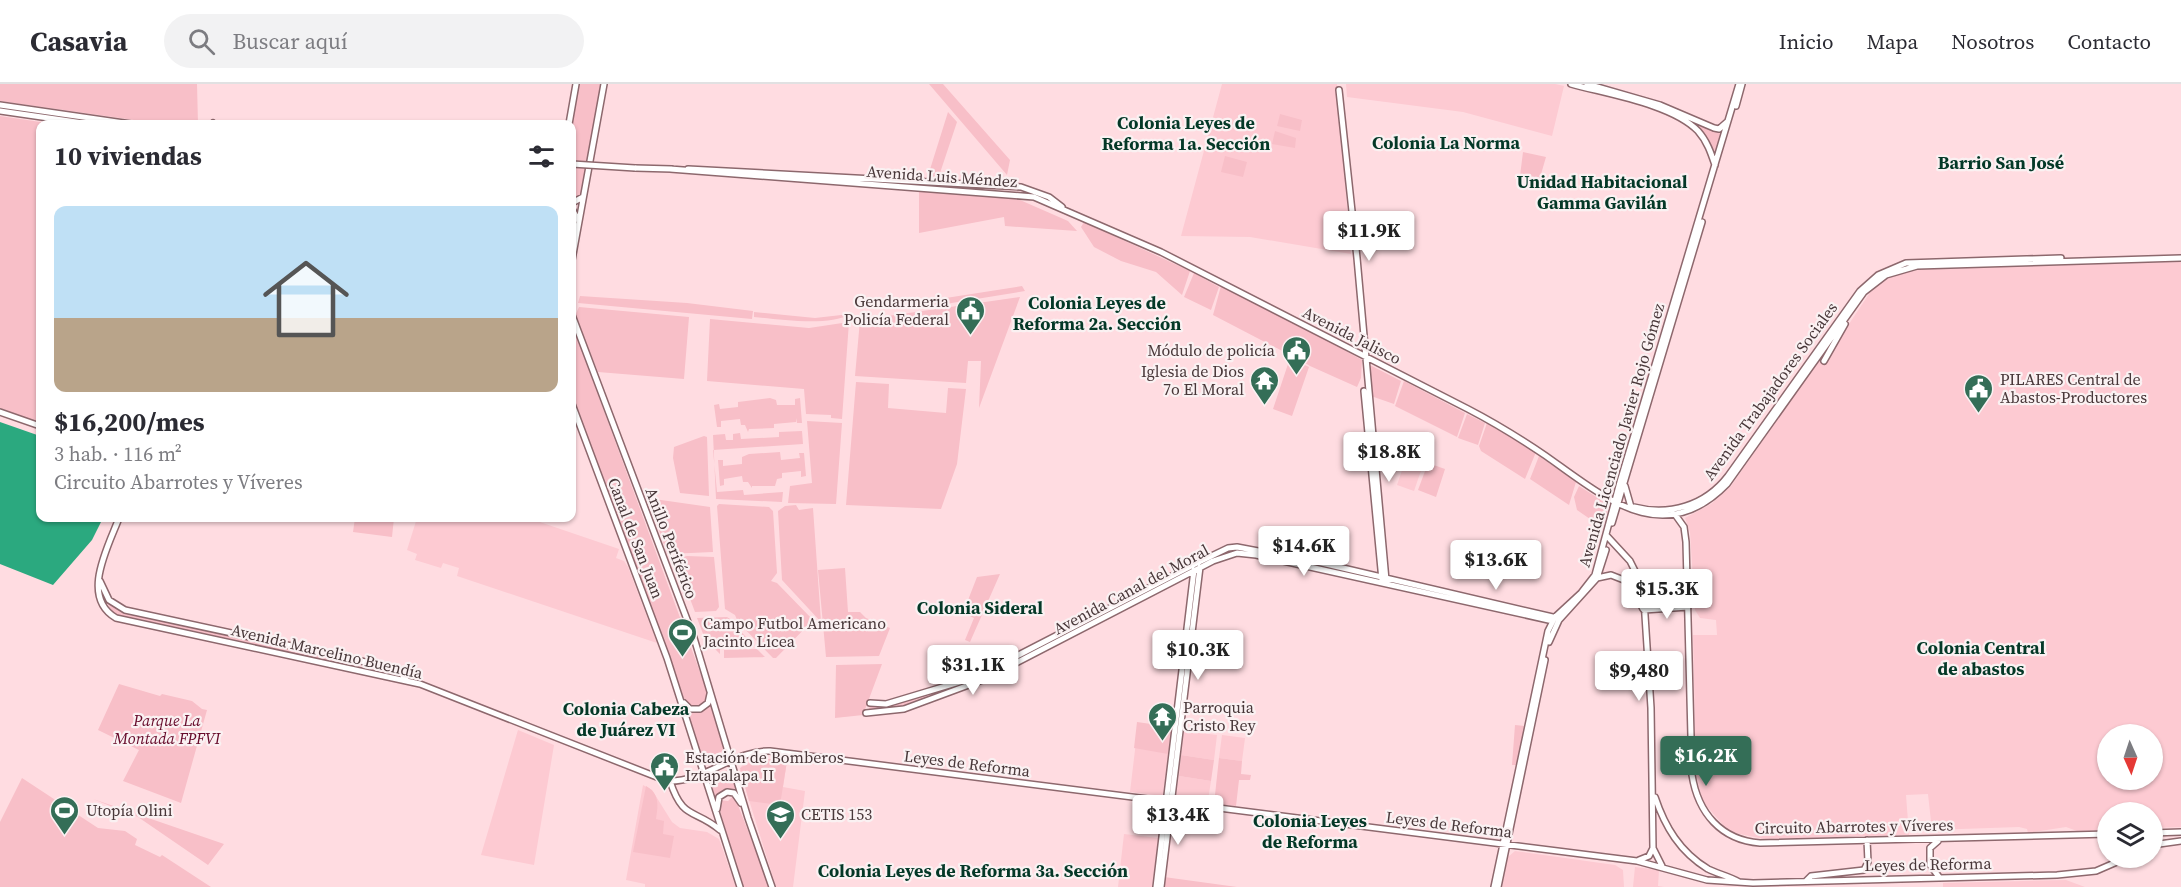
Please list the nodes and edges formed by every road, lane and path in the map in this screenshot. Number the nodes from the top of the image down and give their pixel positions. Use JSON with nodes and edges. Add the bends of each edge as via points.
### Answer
{"nodes":[{"id":1,"x":576,"y":84,"type":"edge"},
{"id":2,"x":604,"y":84,"type":"edge"},
{"id":3,"x":1571,"y":84,"type":"edge"},
{"id":4,"x":1587,"y":84,"type":"edge"},
{"id":5,"x":1740,"y":84,"type":"edge"},
{"id":6,"x":1339,"y":87,"type":"edge"},
{"id":7,"x":3,"y":108,"type":"edge"},
{"id":8,"x":20,"y":111,"type":"junction"},
{"id":9,"x":1670,"y":111,"type":"junction"},
{"id":10,"x":1685,"y":118,"type":"junction"},
{"id":11,"x":68,"y":120,"type":"edge"},
{"id":12,"x":97,"y":120,"type":"edge"},
{"id":13,"x":570,"y":120,"type":"edge"},
{"id":14,"x":1724,"y":130,"type":"junction"},
{"id":15,"x":1717,"y":161,"type":"junction"},
{"id":16,"x":576,"y":164,"type":"edge"},
{"id":17,"x":670,"y":169,"type":"junction"},
{"id":18,"x":584,"y":196,"type":"junction"},
{"id":19,"x":576,"y":201,"type":"edge"},
{"id":20,"x":1063,"y":208,"type":"junction"},
{"id":21,"x":576,"y":217,"type":"edge"},
{"id":22,"x":578,"y":221,"type":"junction"},
{"id":23,"x":576,"y":234,"type":"edge"},
{"id":24,"x":2181,"y":257,"type":"edge"},
{"id":25,"x":1849,"y":309,"type":"junction"},
{"id":26,"x":576,"y":326,"type":"edge"},
{"id":27,"x":1364,"y":358,"type":"junction"},
{"id":28,"x":1824,"y":361,"type":"dead end"},
{"id":29,"x":1364,"y":391,"type":"dead end"},
{"id":30,"x":1644,"y":409,"type":"junction"},
{"id":31,"x":0,"y":412,"type":"edge"},
{"id":32,"x":576,"y":415,"type":"edge"},
{"id":33,"x":36,"y":425,"type":"edge"},
{"id":34,"x":1624,"y":481,"type":"junction"},
{"id":35,"x":1616,"y":503,"type":"junction"},
{"id":36,"x":1631,"y":507,"type":"junction"},
{"id":37,"x":1673,"y":512,"type":"junction"},
{"id":38,"x":118,"y":522,"type":"edge"},
{"id":39,"x":1607,"y":536,"type":"junction"},
{"id":40,"x":1197,"y":567,"type":"junction"},
{"id":41,"x":1597,"y":578,"type":"junction"},
{"id":42,"x":99,"y":579,"type":"junction"},
{"id":43,"x":1384,"y":580,"type":"junction"},
{"id":44,"x":1577,"y":599,"type":"junction"},
{"id":45,"x":1688,"y":607,"type":"junction"},
{"id":46,"x":1644,"y":608,"type":"junction"},
{"id":47,"x":1556,"y":620,"type":"junction"},
{"id":48,"x":407,"y":681,"type":"junction"},
{"id":49,"x":710,"y":692,"type":"junction"},
{"id":50,"x":682,"y":702,"type":"junction"},
{"id":51,"x":870,"y":703,"type":"dead end"},
{"id":52,"x":866,"y":713,"type":"dead end"},
{"id":53,"x":732,"y":762,"type":"junction"},
{"id":54,"x":703,"y":774,"type":"junction"},
{"id":55,"x":670,"y":781,"type":"junction"},
{"id":56,"x":1653,"y":793,"type":"junction"},
{"id":57,"x":1169,"y":802,"type":"junction"},
{"id":58,"x":748,"y":818,"type":"junction"},
{"id":59,"x":721,"y":829,"type":"junction"},
{"id":60,"x":2181,"y":832,"type":"edge"},
{"id":61,"x":2163,"y":833,"type":"edge"},
{"id":62,"x":2097,"y":834,"type":"edge"},
{"id":63,"x":1942,"y":839,"type":"junction"},
{"id":64,"x":1867,"y":840,"type":"junction"},
{"id":65,"x":2181,"y":841,"type":"edge"},
{"id":66,"x":2163,"y":843,"type":"edge"},
{"id":67,"x":1505,"y":845,"type":"junction"},
{"id":68,"x":1653,"y":848,"type":"junction"},
{"id":69,"x":1637,"y":861,"type":"junction"},
{"id":70,"x":1662,"y":866,"type":"junction"},
{"id":71,"x":2106,"y":868,"type":"edge"},
{"id":72,"x":1939,"y":877,"type":"junction"},
{"id":73,"x":1806,"y":881,"type":"junction"},
{"id":74,"x":1740,"y":882,"type":"junction"},
{"id":75,"x":740,"y":887,"type":"edge"},
{"id":76,"x":772,"y":887,"type":"edge"},
{"id":77,"x":1156,"y":887,"type":"edge"},
{"id":78,"x":1161,"y":887,"type":"edge"},
{"id":79,"x":1494,"y":887,"type":"edge"},
{"id":80,"x":1498,"y":887,"type":"edge"}],
"edges":[{"from":1,"to":13,"type":"main road"},
{"from":2,"to":18,"type":"main road"},
{"from":3,"to":9,"type":"main road"},
{"from":4,"to":9,"type":"main road"},
{"from":5,"to":14,"type":"main road","name":"Avenida Licenciado Javier Rojo Gómez"},
{"from":5,"to":14,"type":"main road","name":"Avenida Licenciado Javier Rojo Gómez"},
{"from":6,"to":27,"type":"main road"},
{"from":7,"to":8,"type":"main road"},
{"from":8,"to":11,"type":"main road"},
{"from":8,"to":12,"type":"main road"},
{"from":9,"to":10,"type":"main road"},
{"from":10,"to":14,"type":"main road"},
{"from":10,"to":15,"type":"main road"},
{"from":14,"to":15,"type":"main road","name":"Avenida Licenciado Javier Rojo Gómez"},
{"from":15,"to":30,"type":"main road","name":"Avenida Licenciado Javier Rojo Gómez"},
{"from":16,"to":17,"type":"main road","name":"Avenida Luis Méndez","bridge":true},
{"from":17,"to":20,"type":"main road","name":"Avenida Luis Méndez","via":[[1021,194]]},
{"from":17,"to":20,"type":"main road","name":"Avenida Luis Méndez","via":[[1021,187],[1049,197]]},
{"from":18,"to":19,"type":"main road"},
{"from":18,"to":22,"type":"main road"},
{"from":20,"to":27,"type":"main road","name":"Avenida Jalisco","via":[[1193,268]]},
{"from":21,"to":22,"type":"main road"},
{"from":22,"to":23,"type":"main road"},
{"from":24,"to":25,"type":"main road","name":"Avenida Trabajadores Sociales","via":[[1907,267],[1874,283]]},
{"from":25,"to":28,"type":"main road"},
{"from":25,"to":37,"type":"main road","name":"Avenida Trabajadores Sociales","via":[[1727,484],[1707,501]]},
{"from":26,"to":49,"type":"main road","name":"Anillo Periférico","via":[[694,638]]},
{"from":27,"to":35,"type":"main road","name":"Avenida Jalisco","via":[[1506,430]]},
{"from":27,"to":43,"type":"main road"},
{"from":29,"to":43,"type":"main road"},
{"from":30,"to":34,"type":"main road","name":"Avenida Licenciado Javier Rojo Gómez"},
{"from":30,"to":35,"type":"main road","name":"Avenida Licenciado Javier Rojo Gómez"},
{"from":31,"to":33,"type":"main road"},
{"from":32,"to":50,"type":"main road","name":"Canal de San Juan"},
{"from":34,"to":35,"type":"main road","name":"Avenida Licenciado Javier Rojo Gómez"},
{"from":34,"to":36,"type":"main road"},
{"from":35,"to":36,"type":"main road","name":"Avenida Trabajadores Sociales"},
{"from":35,"to":37,"type":"main road","name":"Avenida Trabajadores Sociales","via":[[1644,514]]},
{"from":35,"to":39,"type":"main road","name":"Avenida Licenciado Javier Rojo Gómez"},
{"from":36,"to":37,"type":"main road","name":"Avenida Trabajadores Sociales"},
{"from":37,"to":45,"type":"main road","name":"Circuito Abarrotes y Víveres","via":[[1685,531]]},
{"from":38,"to":42,"type":"main road","name":"Avenida Marcelino Buendía"},
{"from":39,"to":41,"type":"main road","name":"Avenida Licenciado Javier Rojo Gómez"},
{"from":39,"to":44,"type":"main road","name":"Avenida Licenciado Javier Rojo Gómez","via":[[1595,575]]},
{"from":39,"to":46,"type":"main road","via":[[1623,551],[1635,571]]},
{"from":40,"to":43,"type":"main road","name":"Avenida Canal del Moral","via":[[1222,556],[1243,553]]},
{"from":40,"to":51,"type":"main road","name":"Avenida Canal del Moral","via":[[976,676],[886,704]]},
{"from":40,"to":52,"type":"main road","name":"Avenida Canal del Moral","via":[[985,679],[904,708]]},
{"from":40,"to":57,"type":"main road"},
{"from":41,"to":44,"type":"main road","name":"Avenida Licenciado Javier Rojo Gómez"},
{"from":41,"to":46,"type":"main road","via":[[1611,575],[1629,582]]},
{"from":42,"to":48,"type":"main road","name":"Avenida Marcelino Buendía","via":[[112,604],[124,610],[398,669]]},
{"from":42,"to":48,"type":"main road","name":"Avenida Marcelino Buendía","via":[[103,606],[116,618]]},
{"from":43,"to":47,"type":"main road","name":"Avenida Canal del Moral"},
{"from":44,"to":47,"type":"main road","name":"Avenida Licenciado Javier Rojo Gómez"},
{"from":45,"to":46,"type":"main road"},
{"from":45,"to":64,"type":"main road","name":"Circuito Abarrotes y Víveres","via":[[1692,775],[1704,811],[1724,831],[1750,842]]},
{"from":46,"to":56,"type":"main road"},
{"from":47,"to":67,"type":"main road","via":[[1546,640]]},
{"from":48,"to":55,"type":"main road","name":"Avenida Marcelino Buendía"},
{"from":49,"to":50,"type":"main road","via":[[708,704],[700,709],[690,709]]},
{"from":49,"to":53,"type":"main road","name":"Anillo Periférico"},
{"from":50,"to":54,"type":"main road","name":"Canal de San Juan"},
{"from":53,"to":54,"type":"main road"},
{"from":53,"to":57,"type":"main road","name":"Leyes de Reforma","via":[[770,751]]},
{"from":53,"to":58,"type":"main road","name":"Anillo Periférico"},
{"from":54,"to":55,"type":"main road"},
{"from":54,"to":59,"type":"main road","name":"Canal de San Juan"},
{"from":55,"to":59,"type":"main road","via":[[684,810]]},
{"from":56,"to":68,"type":"main road"},
{"from":56,"to":74,"type":"main road","via":[[1663,820],[1682,849],[1710,870]]},
{"from":57,"to":67,"type":"main road","name":"Leyes de Reforma"},
{"from":57,"to":77,"type":"main road"},
{"from":57,"to":78,"type":"main road"},
{"from":58,"to":59,"type":"main road","via":[[737,795],[726,792],[717,803]]},
{"from":58,"to":76,"type":"main road","name":"Anillo Periférico"},
{"from":59,"to":75,"type":"main road","name":"Canal de San Juan"},
{"from":60,"to":61,"type":"main road"},
{"from":62,"to":63,"type":"main road","name":"Circuito Abarrotes y Víveres"},
{"from":63,"to":64,"type":"main road","name":"Circuito Abarrotes y Víveres"},
{"from":63,"to":72,"type":"main road","via":[[1930,849],[1930,865]]},
{"from":64,"to":73,"type":"main road","via":[[1868,862],[1864,870],[1811,876]]},
{"from":65,"to":66,"type":"main road"},
{"from":67,"to":69,"type":"main road","name":"Leyes de Reforma"},
{"from":67,"to":79,"type":"main road"},
{"from":67,"to":80,"type":"main road"},
{"from":68,"to":69,"type":"main road","via":[[1648,856]]},
{"from":68,"to":70,"type":"main road"},
{"from":69,"to":70,"type":"main road","name":"Leyes de Reforma"},
{"from":70,"to":74,"type":"main road","name":"Leyes de Reforma","via":[[1707,880]]},
{"from":71,"to":72,"type":"main road","name":"Leyes de Reforma","via":[[2087,873]]},
{"from":72,"to":73,"type":"main road","name":"Leyes de Reforma"},
{"from":73,"to":74,"type":"main road","name":"Leyes de Reforma"}]}
